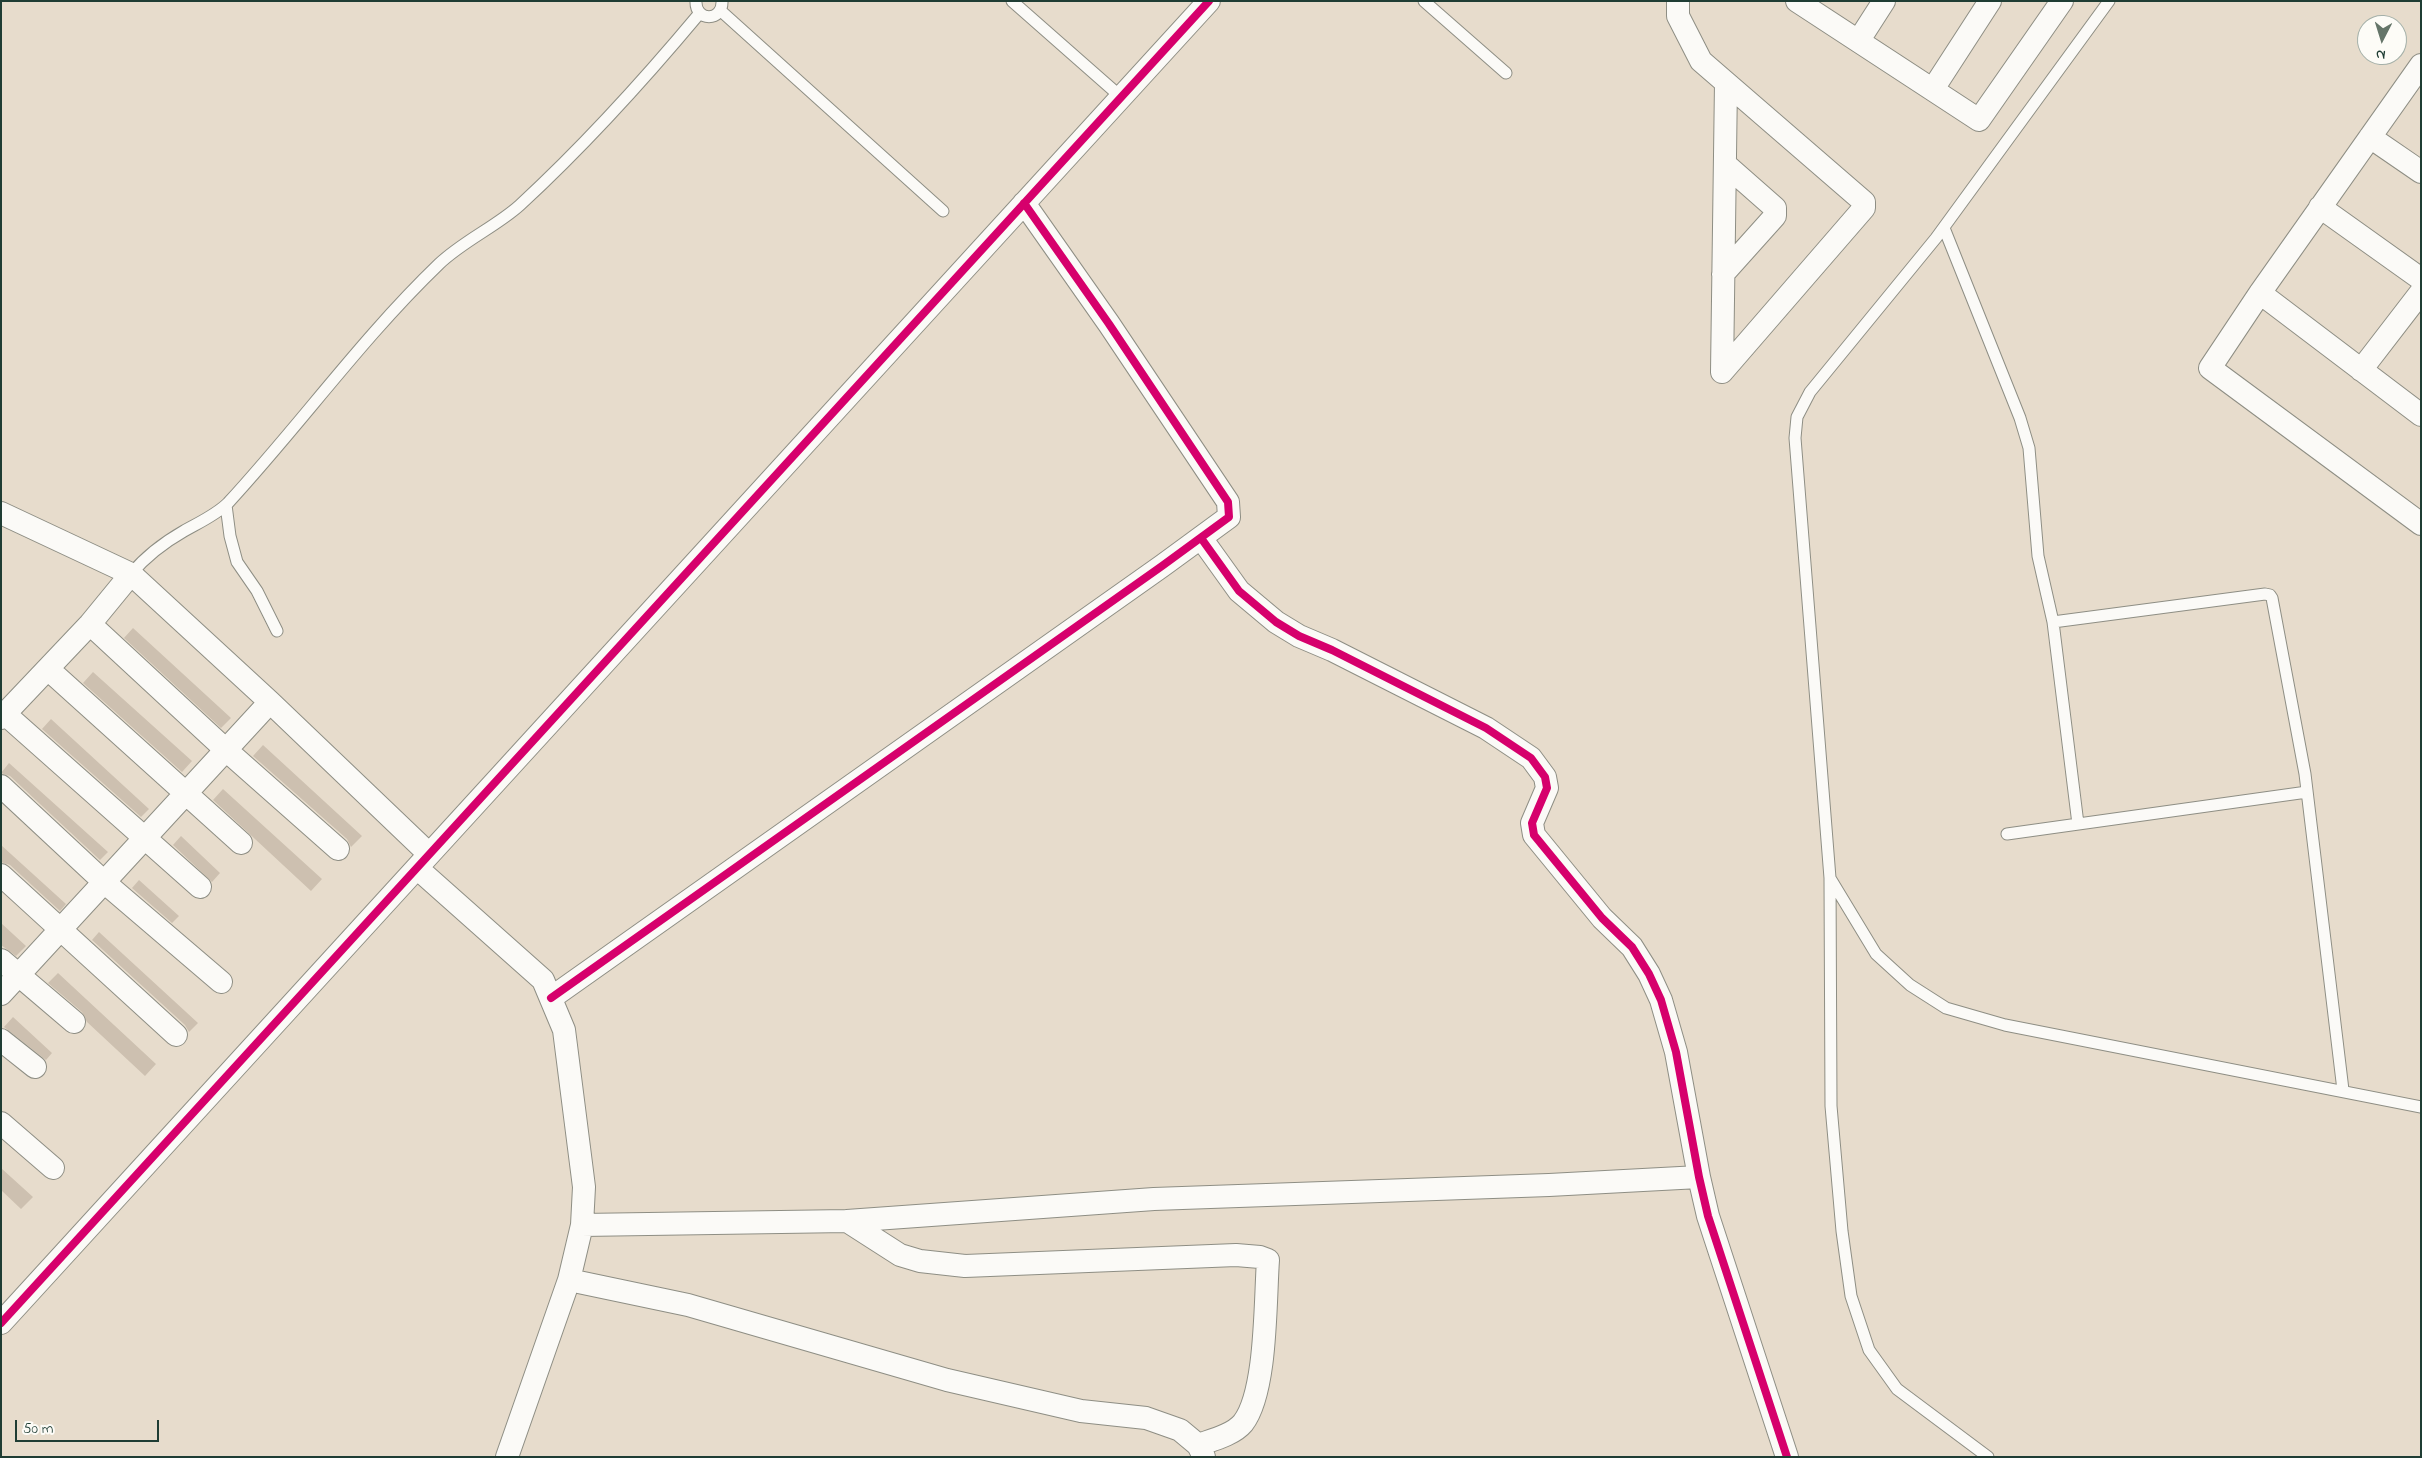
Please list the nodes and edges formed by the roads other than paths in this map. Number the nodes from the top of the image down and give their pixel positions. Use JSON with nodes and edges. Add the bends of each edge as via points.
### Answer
{"nodes":[{"id":1,"x":696,"y":1,"type":"edge"},
{"id":2,"x":1012,"y":1,"type":"edge"},
{"id":3,"x":1209,"y":1,"type":"edge"},
{"id":4,"x":1424,"y":1,"type":"edge"},
{"id":5,"x":1678,"y":1,"type":"edge"},
{"id":6,"x":1797,"y":1,"type":"edge"},
{"id":7,"x":1884,"y":1,"type":"edge"},
{"id":8,"x":1990,"y":1,"type":"edge"},
{"id":9,"x":2062,"y":1,"type":"edge"},
{"id":10,"x":2109,"y":1,"type":"edge"},
{"id":11,"x":722,"y":6,"type":"edge"},
{"id":12,"x":700,"y":14,"type":"junction"},
{"id":13,"x":1859,"y":40,"type":"junction"},
{"id":14,"x":2420,"y":68,"type":"edge"},
{"id":15,"x":1506,"y":73,"type":"dead end"},
{"id":16,"x":1726,"y":83,"type":"junction"},
{"id":17,"x":1933,"y":89,"type":"junction"},
{"id":18,"x":1121,"y":97,"type":"junction"},
{"id":19,"x":2370,"y":136,"type":"junction"},
{"id":20,"x":1725,"y":164,"type":"junction"},
{"id":21,"x":2421,"y":172,"type":"edge"},
{"id":22,"x":1024,"y":203,"type":"junction"},
{"id":23,"x":2320,"y":207,"type":"junction"},
{"id":24,"x":943,"y":211,"type":"dead end"},
{"id":25,"x":1944,"y":228,"type":"junction"},
{"id":26,"x":1723,"y":274,"type":"junction"},
{"id":27,"x":2260,"y":293,"type":"junction"},
{"id":28,"x":2419,"y":294,"type":"edge"},
{"id":29,"x":2361,"y":370,"type":"junction"},
{"id":30,"x":2421,"y":415,"type":"edge"},
{"id":31,"x":226,"y":505,"type":"junction"},
{"id":32,"x":1,"y":512,"type":"edge"},
{"id":33,"x":2421,"y":524,"type":"edge"},
{"id":34,"x":1201,"y":538,"type":"junction"},
{"id":35,"x":130,"y":574,"type":"junction"},
{"id":36,"x":2053,"y":622,"type":"junction"},
{"id":37,"x":90,"y":624,"type":"junction"},
{"id":38,"x":277,"y":631,"type":"dead end"},
{"id":39,"x":48,"y":669,"type":"junction"},
{"id":40,"x":270,"y":702,"type":"junction"},
{"id":41,"x":3,"y":716,"type":"edge"},
{"id":42,"x":226,"y":750,"type":"junction"},
{"id":43,"x":1,"y":786,"type":"edge"},
{"id":44,"x":2307,"y":792,"type":"junction"},
{"id":45,"x":186,"y":793,"type":"junction"},
{"id":46,"x":2078,"y":824,"type":"junction"},
{"id":47,"x":2007,"y":834,"type":"dead end"},
{"id":48,"x":144,"y":838,"type":"junction"},
{"id":49,"x":240,"y":843,"type":"dead end"},
{"id":50,"x":338,"y":849,"type":"dead end"},
{"id":51,"x":423,"y":861,"type":"junction"},
{"id":52,"x":1,"y":875,"type":"edge"},
{"id":53,"x":1830,"y":878,"type":"junction"},
{"id":54,"x":104,"y":882,"type":"junction"},
{"id":55,"x":200,"y":887,"type":"dead end"},
{"id":56,"x":60,"y":930,"type":"junction"},
{"id":57,"x":1,"y":960,"type":"edge"},
{"id":58,"x":18,"y":975,"type":"junction"},
{"id":59,"x":221,"y":982,"type":"dead end"},
{"id":60,"x":1,"y":994,"type":"edge"},
{"id":61,"x":551,"y":998,"type":"junction"},
{"id":62,"x":74,"y":1022,"type":"dead end"},
{"id":63,"x":176,"y":1035,"type":"dead end"},
{"id":64,"x":1,"y":1040,"type":"edge"},
{"id":65,"x":35,"y":1067,"type":"dead end"},
{"id":66,"x":2343,"y":1090,"type":"junction"},
{"id":67,"x":2421,"y":1107,"type":"edge"},
{"id":68,"x":1,"y":1123,"type":"edge"},
{"id":69,"x":53,"y":1168,"type":"dead end"},
{"id":70,"x":1699,"y":1177,"type":"junction"},
{"id":71,"x":847,"y":1221,"type":"junction"},
{"id":72,"x":582,"y":1225,"type":"junction"},
{"id":73,"x":569,"y":1280,"type":"junction"},
{"id":74,"x":5,"y":1311,"type":"edge"},
{"id":75,"x":1201,"y":1451,"type":"edge"},
{"id":76,"x":507,"y":1457,"type":"edge"},
{"id":77,"x":1787,"y":1457,"type":"edge"},
{"id":78,"x":1988,"y":1457,"type":"edge"}],
"edges":[{"from":1,"to":12,"type":"lane"},
{"from":2,"to":18,"type":"lane"},
{"from":3,"to":18,"type":"street"},
{"from":4,"to":15,"type":"lane"},
{"from":5,"to":16,"type":"street","via":[[1678,16],[1701,61]]},
{"from":6,"to":13,"type":"street"},
{"from":7,"to":13,"type":"street"},
{"from":8,"to":17,"type":"street"},
{"from":9,"to":17,"type":"street","via":[[1979,120]]},
{"from":10,"to":25,"type":"lane"},
{"from":11,"to":12,"type":"lane","via":[[716,16],[709,18]]},
{"from":11,"to":24,"type":"lane"},
{"from":12,"to":31,"type":"lane","via":[[603,124],[518,207],[440,263],[415,288]]},
{"from":13,"to":17,"type":"street"},
{"from":14,"to":19,"type":"street"},
{"from":16,"to":20,"type":"street"},
{"from":16,"to":26,"type":"street","via":[[1864,202],[1864,208],[1722,372]]},
{"from":18,"to":22,"type":"street"},
{"from":19,"to":21,"type":"street"},
{"from":19,"to":23,"type":"street"},
{"from":20,"to":26,"type":"street"},
{"from":20,"to":26,"type":"street","via":[[1775,208],[1775,216]]},
{"from":22,"to":34,"type":"street","via":[[1228,502],[1229,517]]},
{"from":22,"to":51,"type":"street"},
{"from":23,"to":27,"type":"street"},
{"from":23,"to":28,"type":"street"},
{"from":25,"to":36,"type":"lane","via":[[2029,448],[2038,556]]},
{"from":25,"to":53,"type":"lane","via":[[1810,392],[1797,417],[1795,438]]},
{"from":27,"to":29,"type":"street"},
{"from":27,"to":33,"type":"street","via":[[2210,368]]},
{"from":28,"to":29,"type":"street"},
{"from":29,"to":30,"type":"street"},
{"from":31,"to":35,"type":"lane","via":[[160,545]]},
{"from":31,"to":38,"type":"lane","via":[[238,562],[261,597]]},
{"from":32,"to":35,"type":"street"},
{"from":34,"to":61,"type":"street"},
{"from":34,"to":70,"type":"street","via":[[1238,591],[1276,622],[1486,728],[1530,758],[1545,777],[1547,788],[1532,823],[1534,835],[1602,918],[1632,947],[1649,974],[1661,1000],[1676,1052]]},
{"from":35,"to":37,"type":"street"},
{"from":35,"to":40,"type":"street"},
{"from":36,"to":44,"type":"lane","via":[[2270,594]]},
{"from":36,"to":46,"type":"lane"},
{"from":37,"to":39,"type":"street"},
{"from":37,"to":42,"type":"street"},
{"from":39,"to":41,"type":"street"},
{"from":39,"to":45,"type":"street"},
{"from":40,"to":42,"type":"street"},
{"from":40,"to":51,"type":"street"},
{"from":41,"to":48,"type":"street"},
{"from":42,"to":45,"type":"street"},
{"from":42,"to":50,"type":"street"},
{"from":43,"to":54,"type":"street"},
{"from":44,"to":46,"type":"lane"},
{"from":44,"to":66,"type":"lane"},
{"from":45,"to":48,"type":"street"},
{"from":45,"to":49,"type":"street"},
{"from":46,"to":47,"type":"lane"},
{"from":48,"to":54,"type":"street"},
{"from":48,"to":55,"type":"street"},
{"from":51,"to":61,"type":"street","via":[[543,980]]},
{"from":51,"to":74,"type":"street"},
{"from":52,"to":56,"type":"street"},
{"from":53,"to":66,"type":"lane","via":[[1876,954],[1910,985],[1946,1008],[2005,1025]]},
{"from":53,"to":78,"type":"lane","via":[[1831,1106],[1851,1296],[1869,1350],[1897,1389]]},
{"from":54,"to":56,"type":"street"},
{"from":54,"to":59,"type":"street"},
{"from":56,"to":58,"type":"street"},
{"from":56,"to":63,"type":"street"},
{"from":57,"to":58,"type":"street"},
{"from":58,"to":60,"type":"street"},
{"from":58,"to":62,"type":"street"},
{"from":61,"to":72,"type":"street","via":[[564,1030],[584,1187]]},
{"from":64,"to":65,"type":"street"},
{"from":66,"to":67,"type":"lane"},
{"from":68,"to":69,"type":"street"},
{"from":70,"to":71,"type":"street","via":[[1154,1199]]},
{"from":70,"to":77,"type":"street"},
{"from":71,"to":72,"type":"street"},
{"from":71,"to":75,"type":"street","via":[[900,1255],[920,1261],[964,1266],[1236,1255],[1268,1260],[1260,1364],[1253,1405],[1242,1424]]},
{"from":72,"to":73,"type":"street"},
{"from":73,"to":75,"type":"street","via":[[688,1305],[947,1380],[1081,1411],[1146,1418],[1180,1430]]},
{"from":73,"to":76,"type":"street"}]}
